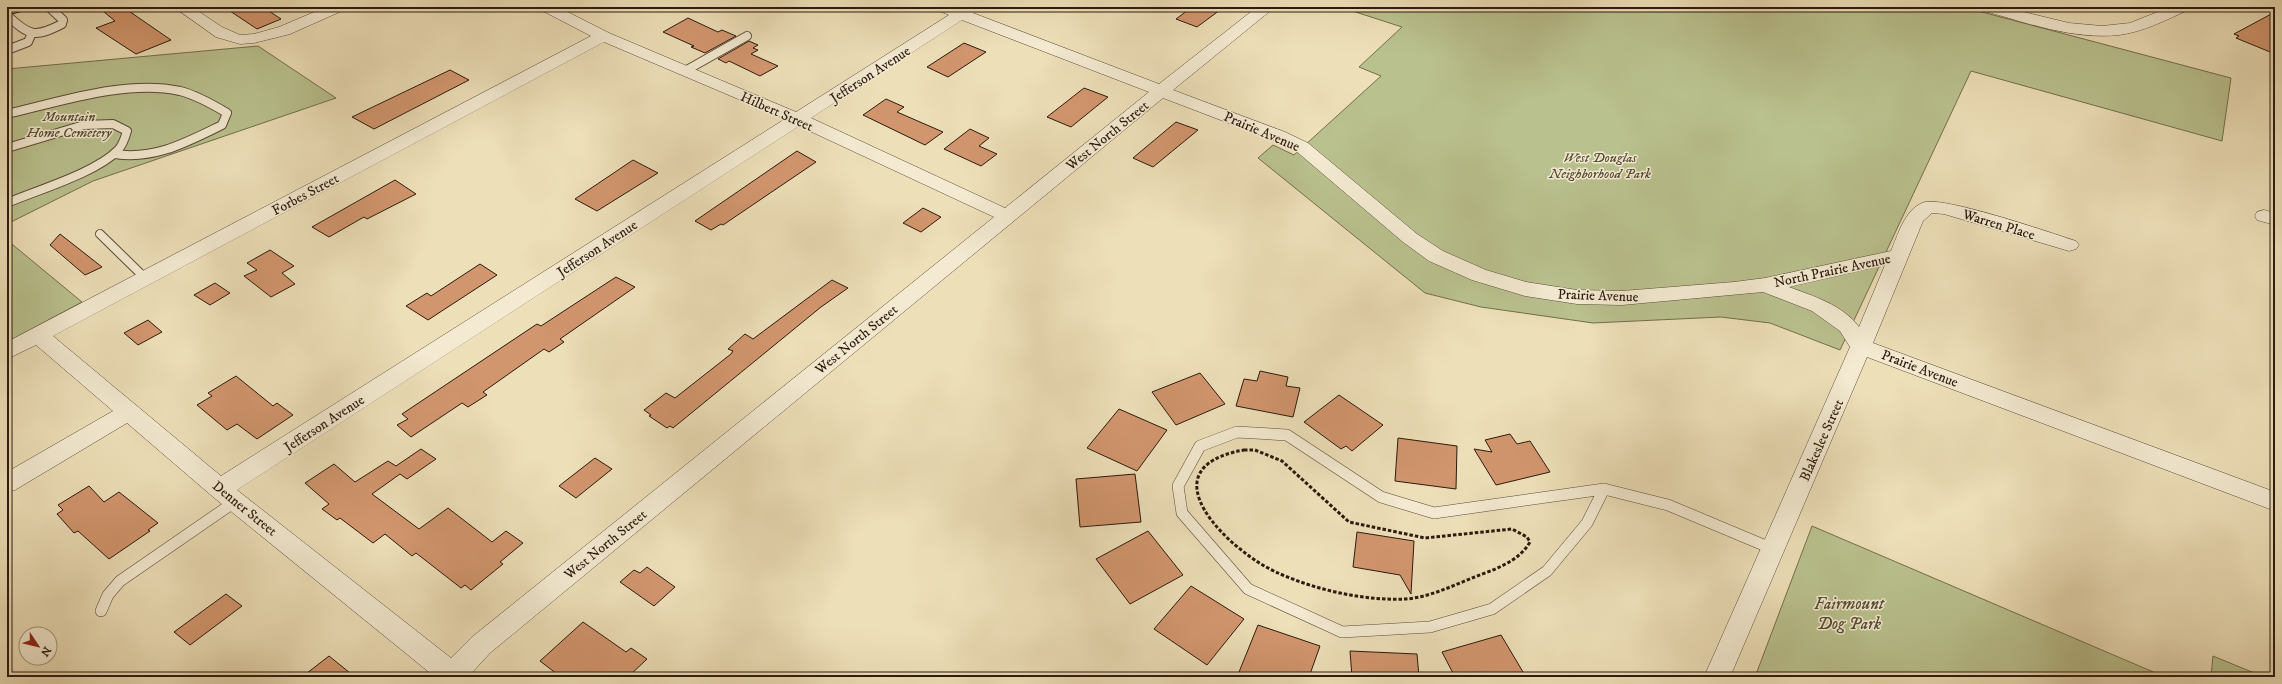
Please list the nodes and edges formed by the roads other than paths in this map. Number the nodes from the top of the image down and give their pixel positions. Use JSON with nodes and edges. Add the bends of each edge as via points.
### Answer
{"nodes":[{"id":1,"x":18,"y":7,"type":"edge"},
{"id":2,"x":49,"y":7,"type":"edge"},
{"id":3,"x":182,"y":7,"type":"edge"},
{"id":4,"x":339,"y":7,"type":"edge"},
{"id":5,"x":546,"y":7,"type":"edge"},
{"id":6,"x":942,"y":7,"type":"edge"},
{"id":7,"x":1267,"y":7,"type":"edge"},
{"id":8,"x":1986,"y":7,"type":"edge"},
{"id":9,"x":2183,"y":7,"type":"edge"},
{"id":10,"x":7,"y":10,"type":"edge"},
{"id":11,"x":967,"y":11,"type":"edge"},
{"id":12,"x":7,"y":15,"type":"edge"},
{"id":13,"x":32,"y":35,"type":"junction"},
{"id":14,"x":603,"y":36,"type":"junction"},
{"id":15,"x":747,"y":36,"type":"dead end"},
{"id":16,"x":7,"y":50,"type":"edge"},
{"id":17,"x":685,"y":71,"type":"junction"},
{"id":18,"x":1161,"y":91,"type":"junction"},
{"id":19,"x":7,"y":114,"type":"edge"},
{"id":20,"x":799,"y":119,"type":"junction"},
{"id":21,"x":7,"y":148,"type":"edge"},
{"id":22,"x":115,"y":154,"type":"junction"},
{"id":23,"x":7,"y":203,"type":"edge"},
{"id":24,"x":1928,"y":207,"type":"joint"},
{"id":25,"x":1007,"y":216,"type":"junction"},
{"id":26,"x":100,"y":234,"type":"dead end"},
{"id":27,"x":2069,"y":246,"type":"dead end"},
{"id":28,"x":1899,"y":256,"type":"junction"},
{"id":29,"x":145,"y":278,"type":"junction"},
{"id":30,"x":1765,"y":285,"type":"junction"},
{"id":31,"x":38,"y":335,"type":"junction"},
{"id":32,"x":1861,"y":347,"type":"junction"},
{"id":33,"x":7,"y":351,"type":"edge"},
{"id":34,"x":128,"y":412,"type":"junction"},
{"id":35,"x":7,"y":483,"type":"edge"},
{"id":36,"x":1604,"y":489,"type":"junction"},
{"id":37,"x":228,"y":495,"type":"junction"},
{"id":38,"x":2275,"y":502,"type":"edge"},
{"id":39,"x":1773,"y":549,"type":"junction"},
{"id":40,"x":101,"y":611,"type":"dead end"},
{"id":41,"x":452,"y":676,"type":"edge"},
{"id":42,"x":1717,"y":677,"type":"edge"}],
"edges":[{"from":1,"to":10,"type":"main road"},
{"from":2,"to":13,"type":"lane","via":[[63,20],[62,24]]},
{"from":3,"to":4,"type":"street","via":[[220,32],[240,40],[258,38]]},
{"from":5,"to":14,"type":"street","name":"Hilbert Street"},
{"from":6,"to":11,"type":"street","name":"Prairie Avenue"},
{"from":7,"to":18,"type":"street","name":"West North Street"},
{"from":8,"to":9,"type":"street","via":[[2064,26],[2119,30],[2138,26]]},
{"from":11,"to":18,"type":"street","name":"Prairie Avenue"},
{"from":11,"to":20,"type":"street","name":"Jefferson Avenue"},
{"from":12,"to":13,"type":"lane"},
{"from":13,"to":16,"type":"lane","via":[[28,42]]},
{"from":14,"to":17,"type":"street","name":"Hilbert Street"},
{"from":14,"to":29,"type":"street","name":"Forbes Street"},
{"from":15,"to":17,"type":"lane"},
{"from":17,"to":20,"type":"street","name":"Hilbert Street"},
{"from":18,"to":25,"type":"street","name":"West North Street"},
{"from":18,"to":30,"type":"street","name":"Prairie Avenue","via":[[1302,147],[1379,214],[1436,256],[1502,283],[1577,297],[1622,298]]},
{"from":19,"to":22,"type":"lane","via":[[113,92],[151,88],[179,91],[211,103],[227,113],[222,124],[151,155]]},
{"from":20,"to":25,"type":"street","name":"Hilbert Street"},
{"from":20,"to":37,"type":"street","name":"Jefferson Avenue"},
{"from":21,"to":22,"type":"lane","via":[[84,125],[114,124],[127,131],[124,143]]},
{"from":22,"to":23,"type":"lane"},
{"from":24,"to":27,"type":"street","name":"Warren Place","via":[[1945,208]]},
{"from":24,"to":28,"type":"street","name":"Blakeslee Street","via":[[1915,218]]},
{"from":25,"to":41,"type":"street","name":"West North Street","via":[[481,645]]},
{"from":26,"to":29,"type":"lane"},
{"from":28,"to":30,"type":"street","name":"North Prairie Avenue"},
{"from":28,"to":32,"type":"street","name":"Blakeslee Street"},
{"from":29,"to":31,"type":"street","name":"Forbes Street"},
{"from":30,"to":32,"type":"street","name":"Prairie Avenue","via":[[1819,306],[1847,326]]},
{"from":31,"to":33,"type":"street","name":"Forbes Street"},
{"from":31,"to":34,"type":"street","name":"Denner Street"},
{"from":32,"to":38,"type":"street","name":"Prairie Avenue"},
{"from":32,"to":39,"type":"street","name":"Blakeslee Street"},
{"from":34,"to":35,"type":"street"},
{"from":34,"to":37,"type":"street","name":"Denner Street"},
{"from":36,"to":36,"type":"lane","via":[[1587,523],[1547,571],[1492,609],[1430,626],[1342,632],[1248,589],[1182,513],[1178,486],[1200,446],[1237,432],[1288,435],[1381,497],[1434,513]]},
{"from":36,"to":39,"type":"lane","via":[[1668,505]]},
{"from":37,"to":40,"type":"lane","via":[[120,581],[108,595]]},
{"from":37,"to":41,"type":"street","name":"Denner Street"},
{"from":39,"to":42,"type":"street","name":"Blakeslee Street"}]}
